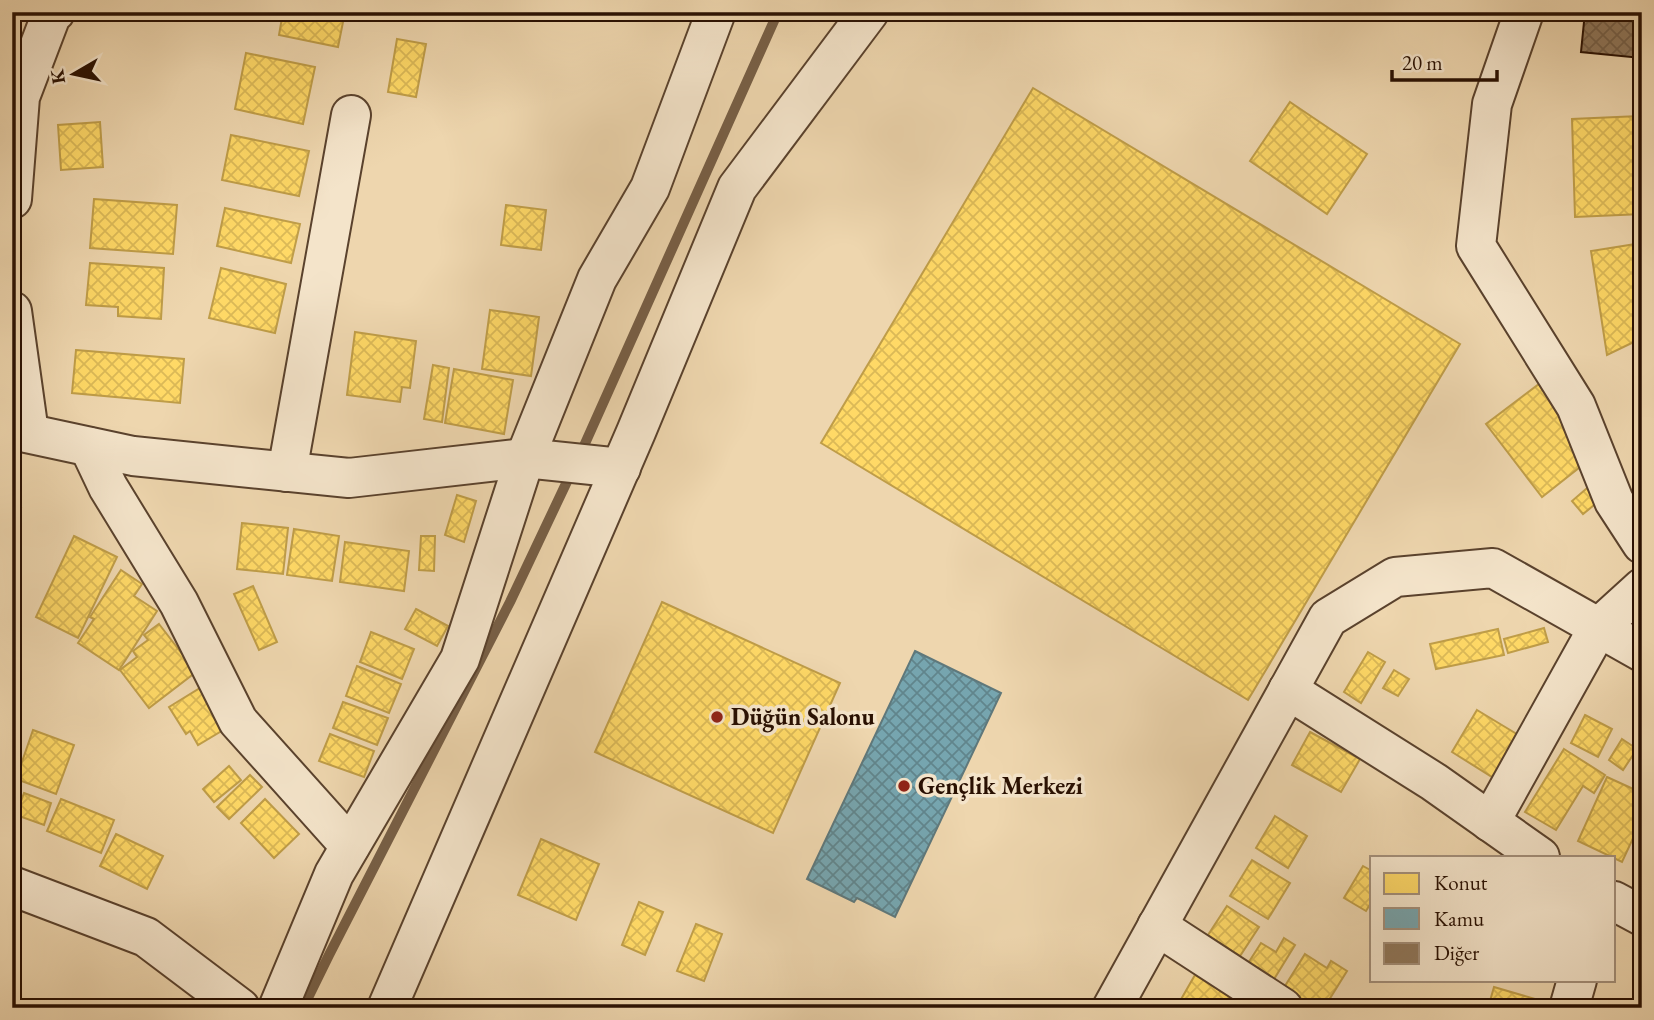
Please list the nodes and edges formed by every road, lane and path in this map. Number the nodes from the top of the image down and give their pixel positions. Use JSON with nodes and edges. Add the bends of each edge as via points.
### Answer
{"nodes":[{"id":1,"x":55,"y":12,"type":"edge"},
{"id":2,"x":716,"y":12,"type":"edge"},
{"id":3,"x":869,"y":12,"type":"edge"},
{"id":4,"x":1524,"y":12,"type":"edge"},
{"id":5,"x":351,"y":116,"type":"dead end"},
{"id":6,"x":12,"y":199,"type":"edge"},
{"id":7,"x":12,"y":311,"type":"edge"},
{"id":8,"x":21,"y":431,"type":"edge"},
{"id":9,"x":89,"y":447,"type":"junction"},
{"id":10,"x":534,"y":459,"type":"junction"},
{"id":11,"x":608,"y":466,"type":"junction"},
{"id":12,"x":287,"y":472,"type":"junction"},
{"id":13,"x":1642,"y":544,"type":"edge"},
{"id":14,"x":1642,"y":588,"type":"edge"},
{"id":15,"x":1598,"y":628,"type":"junction"},
{"id":16,"x":1642,"y":652,"type":"edge"},
{"id":17,"x":1288,"y":690,"type":"junction"},
{"id":18,"x":1490,"y":822,"type":"junction"},
{"id":19,"x":350,"y":846,"type":"junction"},
{"id":20,"x":1539,"y":856,"type":"edge"},
{"id":21,"x":12,"y":886,"type":"edge"},
{"id":22,"x":1616,"y":902,"type":"edge"},
{"id":23,"x":1642,"y":916,"type":"edge"},
{"id":24,"x":1157,"y":926,"type":"junction"},
{"id":25,"x":1576,"y":982,"type":"edge"},
{"id":26,"x":240,"y":1008,"type":"edge"},
{"id":27,"x":278,"y":1008,"type":"edge"},
{"id":28,"x":387,"y":1008,"type":"edge"},
{"id":29,"x":1112,"y":1008,"type":"edge"},
{"id":30,"x":1283,"y":1008,"type":"edge"},
{"id":31,"x":1569,"y":1008,"type":"edge"}],
"edges":[{"from":1,"to":6,"type":"street","via":[[20,97]]},
{"from":2,"to":10,"type":"street","via":[[650,188],[597,279]]},
{"from":3,"to":11,"type":"street","via":[[737,188]]},
{"from":4,"to":13,"type":"street","via":[[1492,104],[1476,246],[1576,406],[1614,501]]},
{"from":5,"to":12,"type":"street"},
{"from":7,"to":8,"type":"street"},
{"from":8,"to":9,"type":"street"},
{"from":9,"to":12,"type":"street"},
{"from":9,"to":19,"type":"street","via":[[108,487],[179,603],[238,720]]},
{"from":10,"to":11,"type":"street"},
{"from":10,"to":12,"type":"street","via":[[349,478]]},
{"from":10,"to":19,"type":"street","via":[[460,659]]},
{"from":11,"to":28,"type":"street"},
{"from":14,"to":15,"type":"street"},
{"from":15,"to":16,"type":"street"},
{"from":15,"to":17,"type":"street","via":[[1493,568],[1395,576],[1328,618]]},
{"from":15,"to":18,"type":"street"},
{"from":17,"to":18,"type":"street"},
{"from":17,"to":24,"type":"street"},
{"from":18,"to":20,"type":"street"},
{"from":19,"to":27,"type":"street"},
{"from":21,"to":26,"type":"street","via":[[146,937]]},
{"from":22,"to":23,"type":"street"},
{"from":24,"to":29,"type":"street"},
{"from":24,"to":30,"type":"street"},
{"from":25,"to":31,"type":"street"}]}
